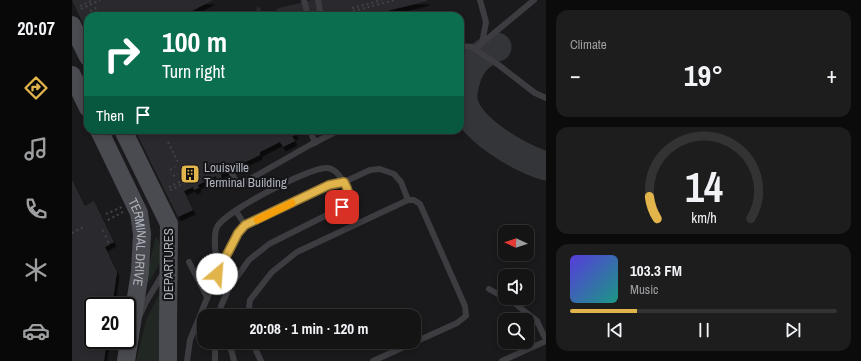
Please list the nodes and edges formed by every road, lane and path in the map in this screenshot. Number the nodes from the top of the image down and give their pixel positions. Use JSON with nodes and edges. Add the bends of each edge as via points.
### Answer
{"nodes":[{"id":1,"x":94,"y":0,"type":"edge"},
{"id":2,"x":100,"y":0,"type":"edge"},
{"id":3,"x":304,"y":0,"type":"edge"},
{"id":4,"x":318,"y":0,"type":"edge"},
{"id":5,"x":382,"y":0,"type":"edge"},
{"id":6,"x":395,"y":0,"type":"edge"},
{"id":7,"x":480,"y":0,"type":"edge"},
{"id":8,"x":534,"y":0,"type":"edge"},
{"id":9,"x":98,"y":7,"type":"dead end"},
{"id":10,"x":90,"y":11,"type":"dead end"},
{"id":11,"x":307,"y":12,"type":"edge"},
{"id":12,"x":320,"y":12,"type":"edge"},
{"id":13,"x":72,"y":24,"type":"edge"},
{"id":14,"x":482,"y":43,"type":"junction"},
{"id":15,"x":464,"y":46,"type":"edge"},
{"id":16,"x":84,"y":49,"type":"edge"},
{"id":17,"x":475,"y":49,"type":"junction"},
{"id":18,"x":72,"y":75,"type":"edge"},
{"id":19,"x":546,"y":98,"type":"edge"},
{"id":20,"x":84,"y":100,"type":"edge"},
{"id":21,"x":101,"y":134,"type":"edge"},
{"id":22,"x":125,"y":134,"type":"edge"},
{"id":23,"x":312,"y":134,"type":"edge"},
{"id":24,"x":332,"y":134,"type":"edge"},
{"id":25,"x":168,"y":142,"type":"dead end"},
{"id":26,"x":315,"y":143,"type":"junction"},
{"id":27,"x":178,"y":162,"type":"dead end"},
{"id":28,"x":175,"y":167,"type":"dead end"},
{"id":29,"x":230,"y":169,"type":"dead end"},
{"id":30,"x":170,"y":170,"type":"dead end"},
{"id":31,"x":178,"y":174,"type":"dead end"},
{"id":32,"x":173,"y":176,"type":"dead end"},
{"id":33,"x":191,"y":178,"type":"dead end"},
{"id":34,"x":344,"y":182,"type":"junction"},
{"id":35,"x":169,"y":189,"type":"dead end"},
{"id":36,"x":408,"y":200,"type":"junction"},
{"id":37,"x":236,"y":210,"type":"junction"},
{"id":38,"x":245,"y":225,"type":"junction"},
{"id":39,"x":85,"y":226,"type":"dead end"},
{"id":40,"x":72,"y":233,"type":"edge"},
{"id":41,"x":189,"y":262,"type":"dead end"},
{"id":42,"x":217,"y":274,"type":"junction"},
{"id":43,"x":161,"y":277,"type":"dead end"},
{"id":44,"x":489,"y":289,"type":"dead end"},
{"id":45,"x":498,"y":294,"type":"edge"},
{"id":46,"x":136,"y":297,"type":"edge"},
{"id":47,"x":207,"y":297,"type":"junction"},
{"id":48,"x":517,"y":305,"type":"edge"},
{"id":49,"x":220,"y":309,"type":"edge"},
{"id":50,"x":249,"y":309,"type":"edge"},
{"id":51,"x":136,"y":323,"type":"edge"},
{"id":52,"x":546,"y":341,"type":"edge"},
{"id":53,"x":128,"y":349,"type":"edge"},
{"id":54,"x":215,"y":349,"type":"edge"},
{"id":55,"x":231,"y":349,"type":"edge"},
{"id":56,"x":255,"y":349,"type":"edge"},
{"id":57,"x":234,"y":359,"type":"edge"},
{"id":58,"x":126,"y":361,"type":"edge"},
{"id":59,"x":168,"y":361,"type":"edge"},
{"id":60,"x":187,"y":361,"type":"edge"},
{"id":61,"x":215,"y":361,"type":"edge"},
{"id":62,"x":239,"y":361,"type":"edge"},
{"id":63,"x":261,"y":361,"type":"edge"},
{"id":64,"x":373,"y":361,"type":"edge"},
{"id":65,"x":502,"y":361,"type":"edge"}],
"edges":[{"from":1,"to":2,"type":"path","via":[[81,8]]},
{"from":3,"to":11,"type":"lane"},
{"from":4,"to":12,"type":"lane"},
{"from":5,"to":6,"type":"path","via":[[353,9]]},
{"from":7,"to":14,"type":"lane","via":[[486,22]]},
{"from":8,"to":14,"type":"lane"},
{"from":9,"to":10,"type":"path"},
{"from":13,"to":16,"type":"main road"},
{"from":14,"to":17,"type":"lane"},
{"from":15,"to":17,"type":"lane"},
{"from":17,"to":19,"type":"lane","via":[[535,93]]},
{"from":18,"to":20,"type":"main road"},
{"from":21,"to":46,"type":"main road","name":"TERMINAL DRIVE","via":[[139,213],[142,234],[141,266]]},
{"from":22,"to":59,"type":"main road","name":"DEPARTURES","bridge":true,"via":[[169,224]]},
{"from":23,"to":26,"type":"lane"},
{"from":24,"to":26,"type":"lane"},
{"from":25,"to":27,"type":"path"},
{"from":26,"to":29,"type":"lane","via":[[238,186]]},
{"from":28,"to":30,"type":"path"},
{"from":31,"to":32,"type":"path"},
{"from":33,"to":35,"type":"path"},
{"from":34,"to":36,"type":"lane","via":[[370,170],[380,169],[394,174],[401,182]]},
{"from":34,"to":37,"type":"lane","via":[[336,171],[327,168],[313,170]]},
{"from":34,"to":38,"type":"lane","via":[[329,185]]},
{"from":34,"to":49,"type":"lane","via":[[349,190],[348,199],[342,207],[269,244],[249,260],[229,288]]},
{"from":36,"to":50,"type":"lane","via":[[297,252],[272,272],[250,300]]},
{"from":36,"to":64,"type":"lane","via":[[420,204],[465,306],[466,316],[457,323]]},
{"from":37,"to":38,"type":"lane"},
{"from":37,"to":42,"type":"lane","via":[[217,226]]},
{"from":38,"to":42,"type":"lane","via":[[238,233]]},
{"from":39,"to":40,"type":"path"},
{"from":41,"to":47,"type":"lane"},
{"from":42,"to":47,"type":"lane"},
{"from":43,"to":51,"type":"lane"},
{"from":44,"to":45,"type":"lane"},
{"from":47,"to":60,"type":"lane","via":[[190,340]]},
{"from":48,"to":52,"type":"lane","via":[[537,321]]},
{"from":52,"to":65,"type":"lane"},
{"from":53,"to":58,"type":"main road","name":"TERMINAL DRIVE"},
{"from":54,"to":61,"type":"lane"},
{"from":55,"to":57,"type":"lane"},
{"from":56,"to":63,"type":"lane"},
{"from":57,"to":62,"type":"lane"}]}
